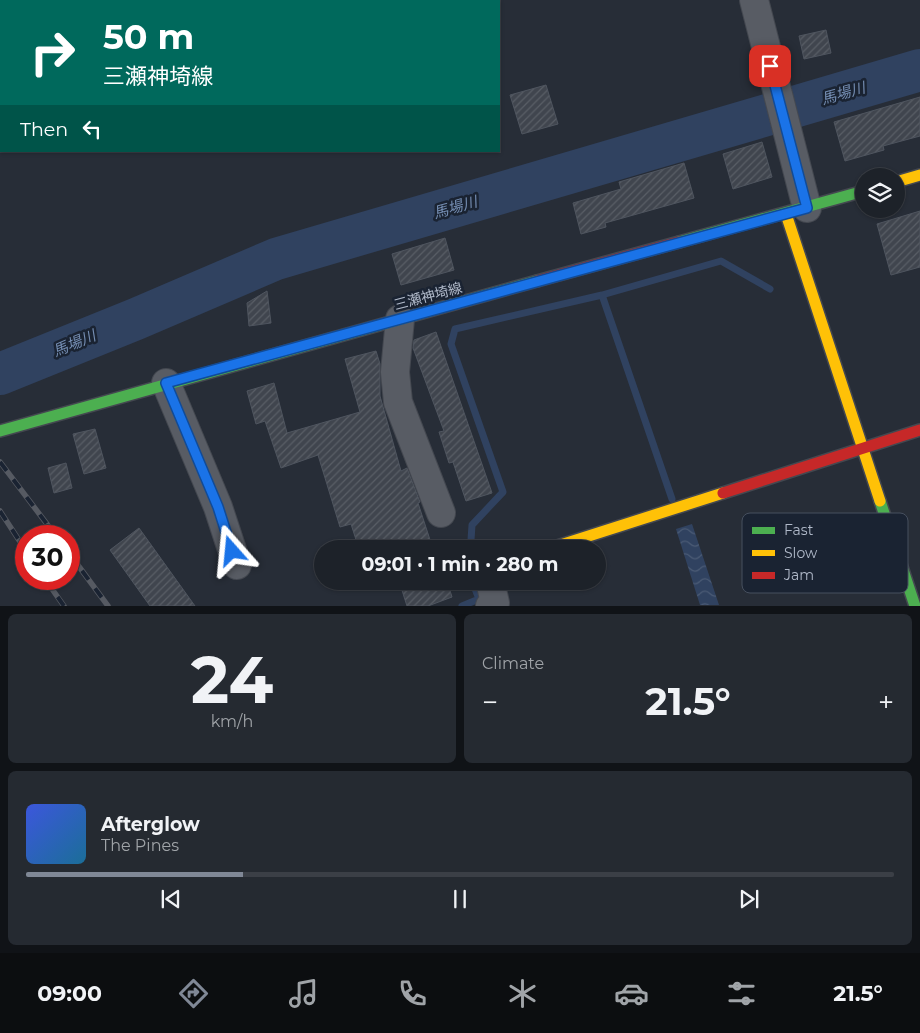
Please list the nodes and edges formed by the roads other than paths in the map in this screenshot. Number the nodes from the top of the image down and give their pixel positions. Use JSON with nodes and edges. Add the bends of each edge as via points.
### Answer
{"nodes":[{"id":1,"x":754,"y":0,"type":"edge"},
{"id":2,"x":920,"y":175,"type":"edge"},
{"id":3,"x":905,"y":179,"type":"edge"},
{"id":4,"x":855,"y":194,"type":"edge"},
{"id":5,"x":797,"y":211,"type":"junction"},
{"id":6,"x":400,"y":319,"type":"junction"},
{"id":7,"x":166,"y":383,"type":"junction"},
{"id":8,"x":920,"y":430,"type":"edge"},
{"id":9,"x":0,"y":431,"type":"edge"},
{"id":10,"x":863,"y":448,"type":"junction"},
{"id":11,"x":441,"y":513,"type":"dead end"},
{"id":12,"x":884,"y":513,"type":"edge"},
{"id":13,"x":576,"y":540,"type":"edge"},
{"id":14,"x":237,"y":565,"type":"dead end"},
{"id":15,"x":908,"y":585,"type":"edge"},
{"id":16,"x":492,"y":590,"type":"edge"},
{"id":17,"x":490,"y":606,"type":"edge"},
{"id":18,"x":915,"y":606,"type":"edge"}],
"edges":[{"from":1,"to":5,"type":"street","via":[[787,134]]},
{"from":2,"to":3,"type":"main road"},
{"from":4,"to":5,"type":"main road","name":"三瀬神埼線"},
{"from":5,"to":6,"type":"main road","name":"三瀬神埼線"},
{"from":5,"to":10,"type":"main road"},
{"from":6,"to":7,"type":"main road","name":"三瀬神埼線"},
{"from":6,"to":11,"type":"street","via":[[396,372],[398,402]]},
{"from":7,"to":9,"type":"main road","name":"三瀬神埼線"},
{"from":7,"to":14,"type":"street","via":[[218,507]]},
{"from":8,"to":10,"type":"main road"},
{"from":10,"to":12,"type":"main road"},
{"from":10,"to":13,"type":"main road"},
{"from":15,"to":18,"type":"main road"},
{"from":16,"to":17,"type":"street","via":[[495,604]]}]}
